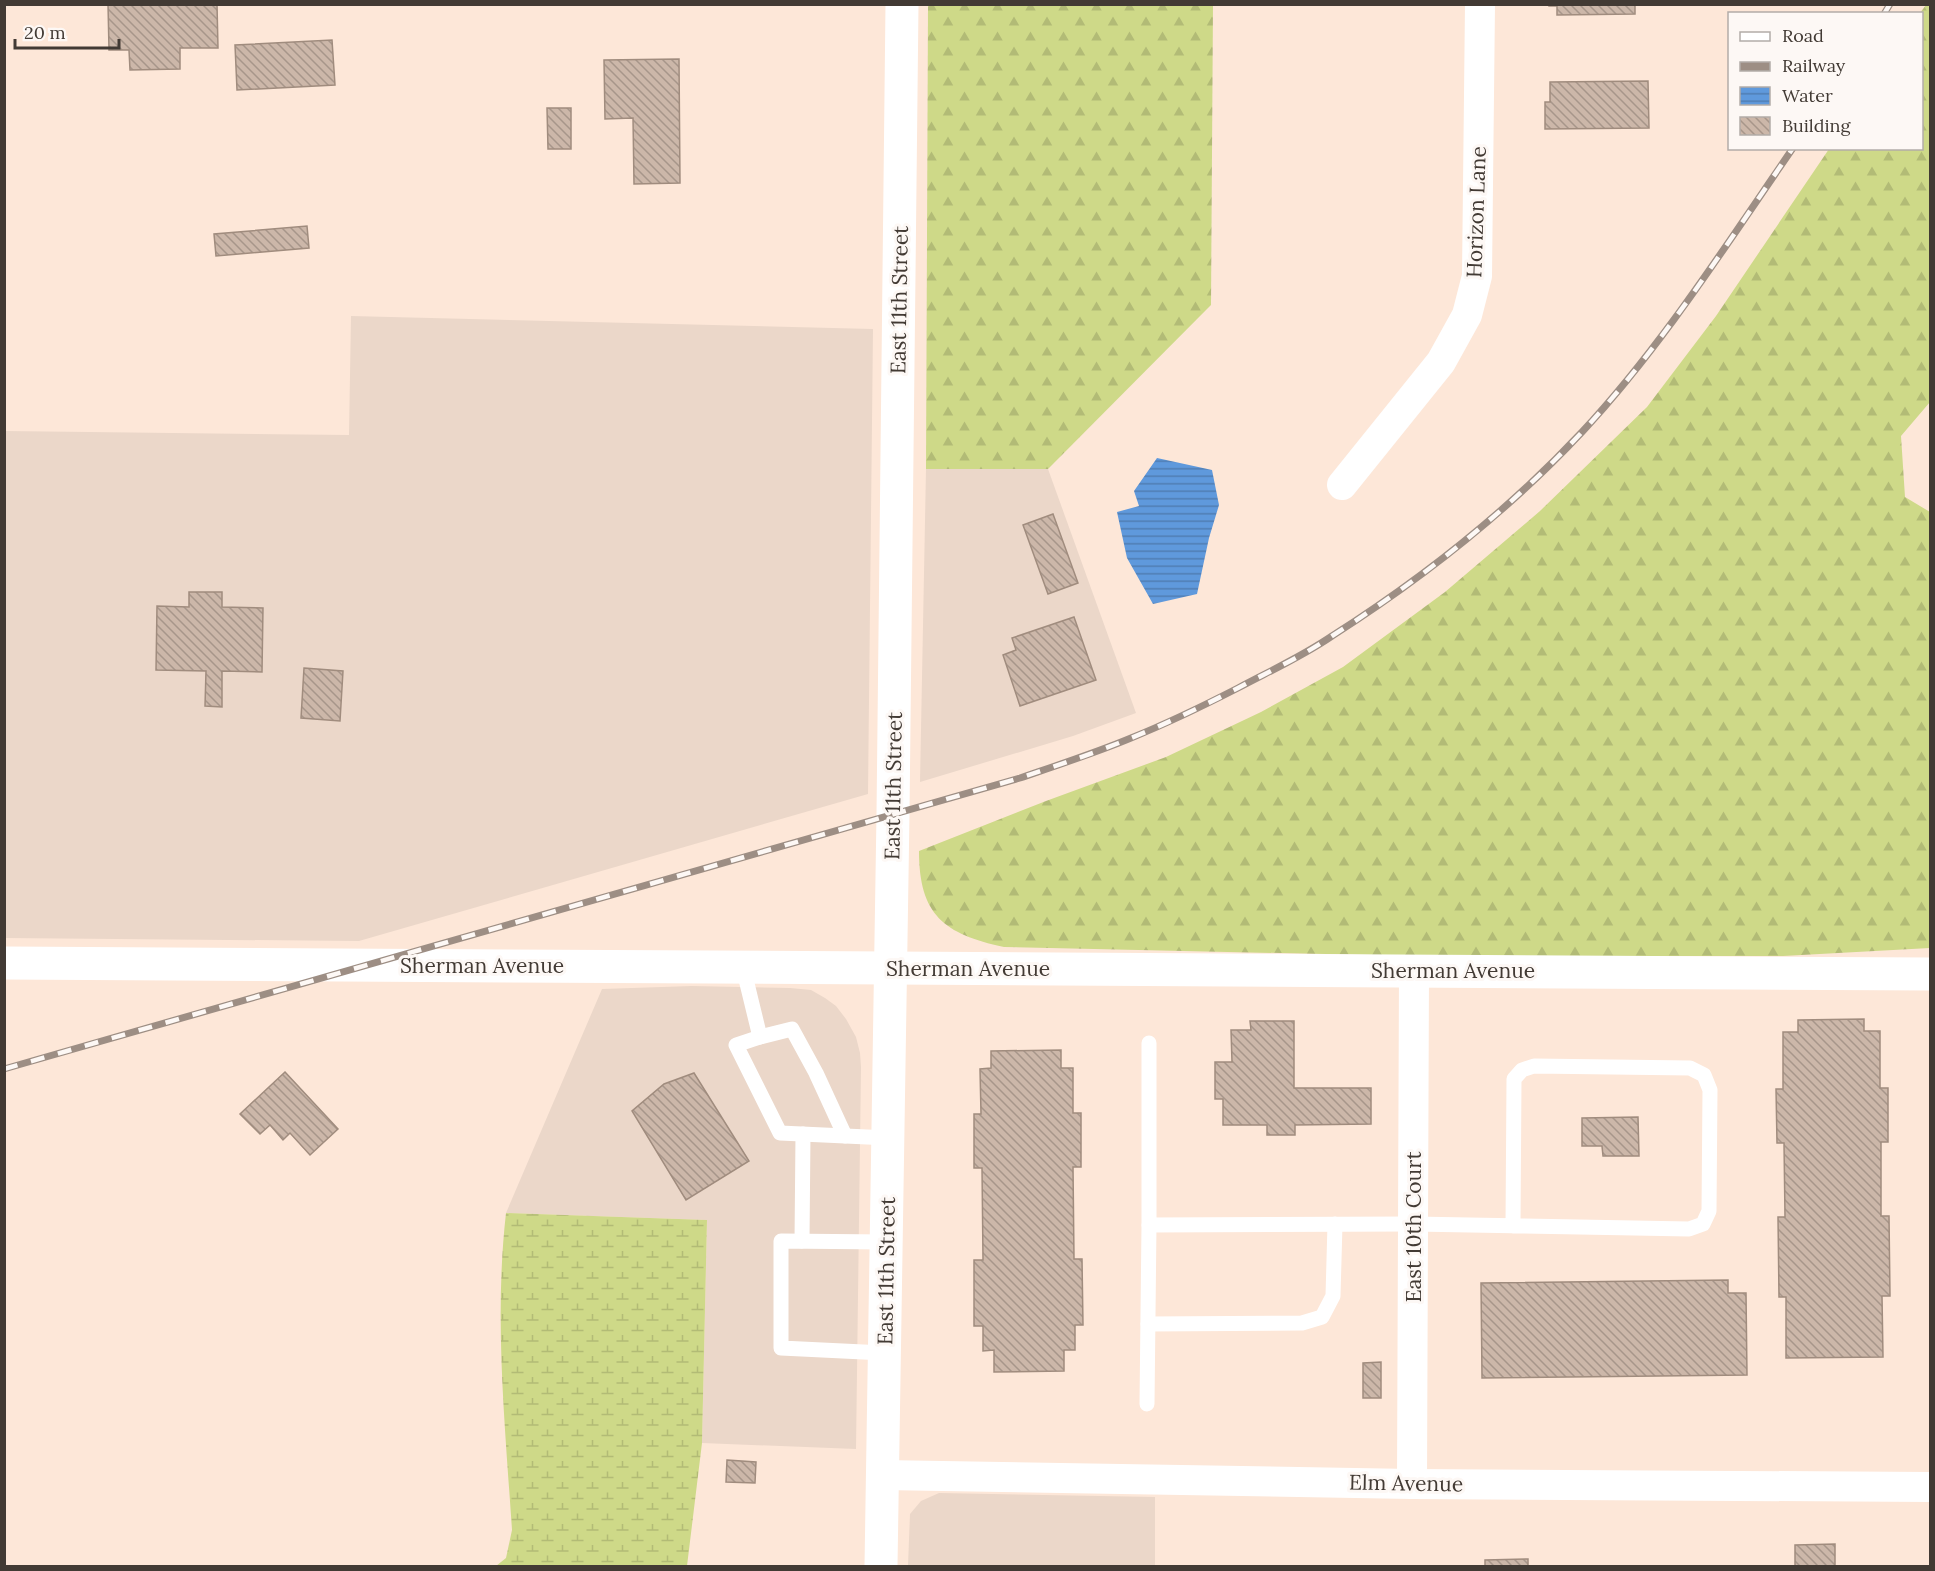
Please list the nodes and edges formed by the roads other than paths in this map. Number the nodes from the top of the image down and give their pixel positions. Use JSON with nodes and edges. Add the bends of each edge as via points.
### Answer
{"nodes":[{"id":1,"x":902,"y":4,"type":"edge"},
{"id":2,"x":1480,"y":4,"type":"edge"},
{"id":3,"x":1342,"y":485,"type":"dead end"},
{"id":4,"x":4,"y":963,"type":"edge"},
{"id":5,"x":743,"y":967,"type":"junction"},
{"id":6,"x":890,"y":967,"type":"junction"},
{"id":7,"x":1414,"y":970,"type":"junction"},
{"id":8,"x":1930,"y":974,"type":"edge"},
{"id":9,"x":760,"y":1037,"type":"junction"},
{"id":10,"x":1149,"y":1043,"type":"dead end"},
{"id":11,"x":803,"y":1134,"type":"junction"},
{"id":12,"x":845,"y":1136,"type":"junction"},
{"id":13,"x":889,"y":1138,"type":"junction"},
{"id":14,"x":1335,"y":1224,"type":"junction"},
{"id":15,"x":1414,"y":1224,"type":"junction"},
{"id":16,"x":1149,"y":1225,"type":"junction"},
{"id":17,"x":1513,"y":1226,"type":"junction"},
{"id":18,"x":801,"y":1241,"type":"junction"},
{"id":19,"x":886,"y":1242,"type":"junction"},
{"id":20,"x":1148,"y":1324,"type":"junction"},
{"id":21,"x":884,"y":1353,"type":"junction"},
{"id":22,"x":1148,"y":1404,"type":"dead end"},
{"id":23,"x":882,"y":1475,"type":"junction"},
{"id":24,"x":1412,"y":1484,"type":"junction"},
{"id":25,"x":1930,"y":1487,"type":"edge"},
{"id":26,"x":881,"y":1566,"type":"edge"}],
"edges":[{"from":1,"to":6,"type":"street","name":"East 11th Street"},
{"from":2,"to":3,"type":"street","name":"Horizon Lane","via":[[1477,276],[1467,315],[1441,362]]},
{"from":4,"to":5,"type":"street","name":"Sherman Avenue"},
{"from":5,"to":6,"type":"street","name":"Sherman Avenue"},
{"from":5,"to":9,"type":"lane"},
{"from":6,"to":7,"type":"street","name":"Sherman Avenue"},
{"from":6,"to":13,"type":"street","name":"East 11th Street"},
{"from":7,"to":8,"type":"street","name":"Sherman Avenue"},
{"from":7,"to":15,"type":"street","name":"East 10th Court"},
{"from":9,"to":11,"type":"lane","via":[[736,1045],[770,1100],[780,1133]]},
{"from":9,"to":12,"type":"lane","via":[[792,1029],[811,1076]]},
{"from":10,"to":16,"type":"lane"},
{"from":11,"to":12,"type":"lane"},
{"from":11,"to":18,"type":"lane"},
{"from":12,"to":13,"type":"lane"},
{"from":13,"to":19,"type":"street","name":"East 11th Street"},
{"from":14,"to":15,"type":"lane"},
{"from":14,"to":16,"type":"lane"},
{"from":14,"to":20,"type":"lane","via":[[1333,1296],[1322,1317],[1302,1323]]},
{"from":15,"to":17,"type":"lane"},
{"from":15,"to":24,"type":"street","name":"East 10th Court"},
{"from":16,"to":20,"type":"lane"},
{"from":17,"to":17,"type":"lane","via":[[1689,1230],[1702,1224],[1709,1211],[1710,1090],[1704,1075],[1690,1068],[1534,1066],[1522,1070],[1514,1079]]},
{"from":18,"to":19,"type":"lane"},
{"from":18,"to":21,"type":"lane","via":[[781,1241],[781,1348]]},
{"from":19,"to":21,"type":"street","name":"East 11th Street"},
{"from":20,"to":22,"type":"lane"},
{"from":21,"to":23,"type":"street","name":"East 11th Street"},
{"from":23,"to":24,"type":"street","name":"Elm Avenue"},
{"from":23,"to":26,"type":"street","name":"East 11th Street"},
{"from":24,"to":25,"type":"street","name":"Elm Avenue"}]}
